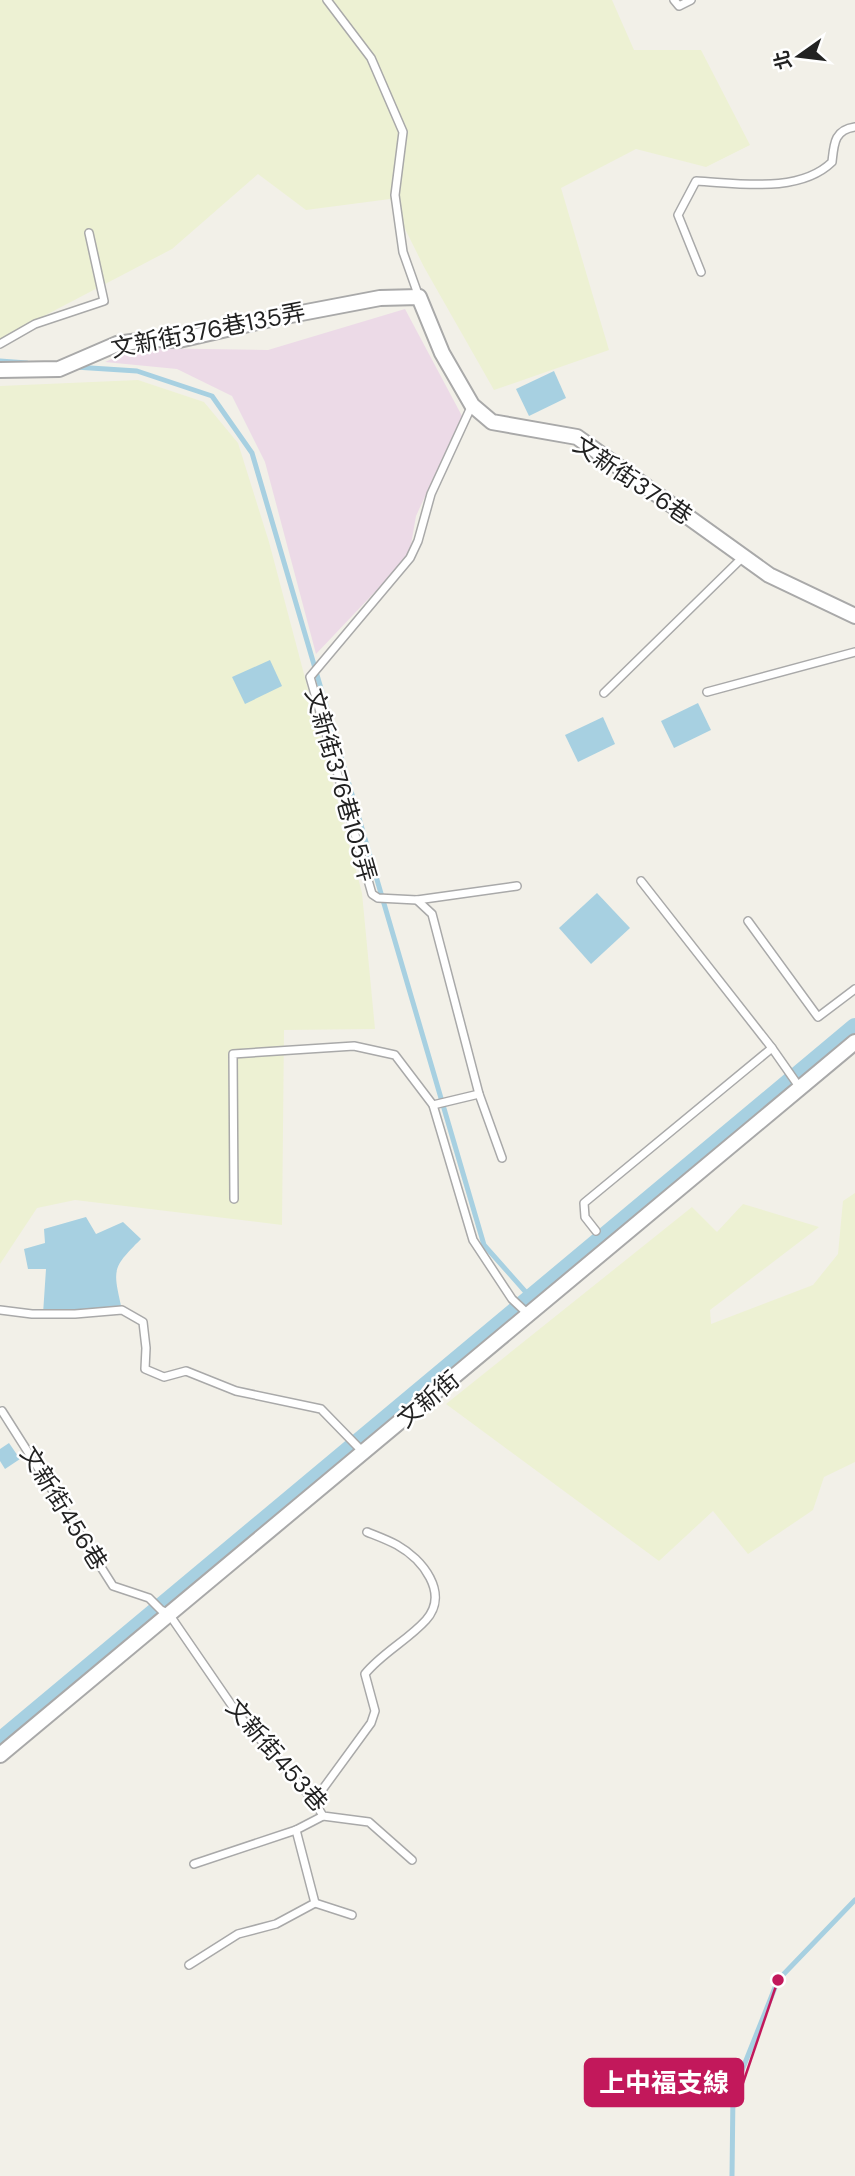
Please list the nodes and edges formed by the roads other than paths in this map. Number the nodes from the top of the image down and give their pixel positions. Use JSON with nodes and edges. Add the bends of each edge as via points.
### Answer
{"nodes":[{"id":1,"x":327,"y":0,"type":"edge"},
{"id":2,"x":674,"y":0,"type":"edge"},
{"id":3,"x":691,"y":0,"type":"edge"},
{"id":4,"x":855,"y":127,"type":"edge"},
{"id":5,"x":89,"y":233,"type":"dead end"},
{"id":6,"x":701,"y":272,"type":"dead end"},
{"id":7,"x":419,"y":297,"type":"junction"},
{"id":8,"x":0,"y":344,"type":"edge"},
{"id":9,"x":0,"y":370,"type":"edge"},
{"id":10,"x":472,"y":405,"type":"junction"},
{"id":11,"x":743,"y":556,"type":"junction"},
{"id":12,"x":855,"y":616,"type":"edge"},
{"id":13,"x":855,"y":652,"type":"edge"},
{"id":14,"x":707,"y":692,"type":"dead end"},
{"id":15,"x":604,"y":693,"type":"dead end"},
{"id":16,"x":641,"y":881,"type":"dead end"},
{"id":17,"x":517,"y":886,"type":"dead end"},
{"id":18,"x":417,"y":900,"type":"junction"},
{"id":19,"x":748,"y":921,"type":"dead end"},
{"id":20,"x":855,"y":989,"type":"edge"},
{"id":21,"x":855,"y":1042,"type":"edge"},
{"id":22,"x":772,"y":1048,"type":"junction"},
{"id":23,"x":797,"y":1084,"type":"junction"},
{"id":24,"x":479,"y":1094,"type":"junction"},
{"id":25,"x":435,"y":1105,"type":"junction"},
{"id":26,"x":502,"y":1158,"type":"dead end"},
{"id":27,"x":234,"y":1199,"type":"dead end"},
{"id":28,"x":596,"y":1231,"type":"dead end"},
{"id":29,"x":0,"y":1310,"type":"edge"},
{"id":30,"x":524,"y":1311,"type":"junction"},
{"id":31,"x":2,"y":1411,"type":"dead end"},
{"id":32,"x":362,"y":1450,"type":"junction"},
{"id":33,"x":367,"y":1532,"type":"dead end"},
{"id":34,"x":165,"y":1612,"type":"junction"},
{"id":35,"x":0,"y":1755,"type":"edge"},
{"id":36,"x":314,"y":1801,"type":"junction"},
{"id":37,"x":323,"y":1816,"type":"junction"},
{"id":38,"x":296,"y":1830,"type":"junction"},
{"id":39,"x":412,"y":1860,"type":"dead end"},
{"id":40,"x":194,"y":1864,"type":"dead end"},
{"id":41,"x":315,"y":1903,"type":"junction"},
{"id":42,"x":352,"y":1915,"type":"dead end"},
{"id":43,"x":189,"y":1965,"type":"dead end"}],
"edges":[{"from":1,"to":7,"type":"lane","via":[[371,58],[403,132],[395,195],[404,252]]},
{"from":2,"to":3,"type":"lane","via":[[678,6]]},
{"from":4,"to":6,"type":"lane","via":[[840,132],[832,162],[824,170],[778,186],[696,181],[678,215]]},
{"from":5,"to":8,"type":"lane","via":[[104,301],[35,324]]},
{"from":7,"to":9,"type":"street","name":"文新街376巷135弄","via":[[367,300],[179,340],[117,344],[59,369]]},
{"from":7,"to":10,"type":"street","name":"文新街376巷"},
{"from":10,"to":11,"type":"street","name":"文新街376巷","via":[[492,422],[577,437]]},
{"from":10,"to":18,"type":"lane","name":"文新街376巷105弄","via":[[431,494],[410,558],[311,675],[372,894]]},
{"from":11,"to":12,"type":"street","name":"文新街376巷","via":[[769,575]]},
{"from":11,"to":15,"type":"lane"},
{"from":13,"to":14,"type":"lane"},
{"from":16,"to":22,"type":"lane"},
{"from":17,"to":18,"type":"lane","name":"文新街376巷105弄"},
{"from":18,"to":24,"type":"lane","via":[[432,914]]},
{"from":19,"to":20,"type":"lane","via":[[818,1017]]},
{"from":21,"to":23,"type":"street","name":"文新街"},
{"from":22,"to":23,"type":"lane"},
{"from":22,"to":28,"type":"lane","via":[[584,1203],[585,1217]]},
{"from":23,"to":30,"type":"street","name":"文新街"},
{"from":24,"to":25,"type":"lane"},
{"from":24,"to":26,"type":"lane"},
{"from":25,"to":27,"type":"lane","via":[[395,1055],[354,1046],[233,1054]]},
{"from":25,"to":30,"type":"lane","via":[[473,1240]]},
{"from":29,"to":32,"type":"lane","via":[[54,1314],[122,1310],[144,1322],[145,1369],[164,1377],[186,1371],[236,1391],[321,1409]]},
{"from":30,"to":32,"type":"street","name":"文新街"},
{"from":31,"to":34,"type":"lane","name":"文新街456巷","via":[[113,1586],[149,1598]]},
{"from":32,"to":34,"type":"street","name":"文新街"},
{"from":33,"to":36,"type":"lane","via":[[399,1546],[426,1570],[436,1597],[428,1618],[365,1674],[375,1712],[371,1723]]},
{"from":34,"to":35,"type":"street","name":"文新街"},
{"from":34,"to":36,"type":"lane","name":"文新街453巷","via":[[237,1713]]},
{"from":36,"to":37,"type":"lane","name":"文新街453巷"},
{"from":37,"to":38,"type":"lane"},
{"from":37,"to":39,"type":"lane","name":"文新街453巷","via":[[369,1822]]},
{"from":38,"to":40,"type":"lane"},
{"from":38,"to":41,"type":"lane"},
{"from":41,"to":42,"type":"lane"},
{"from":41,"to":43,"type":"lane","via":[[276,1924],[238,1934]]}]}
